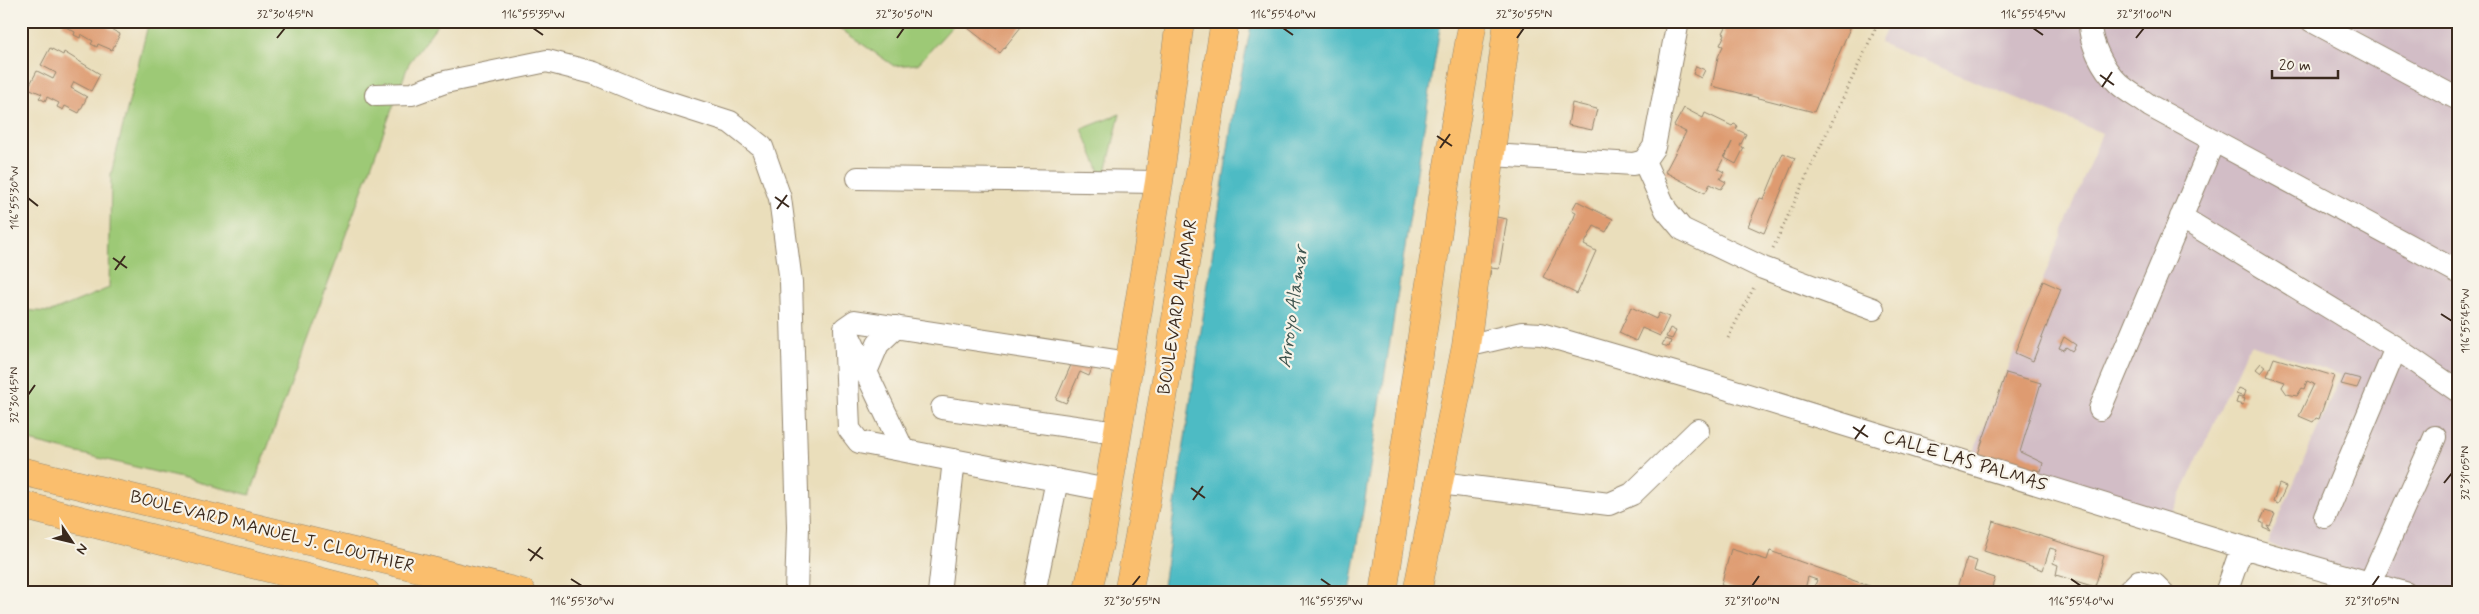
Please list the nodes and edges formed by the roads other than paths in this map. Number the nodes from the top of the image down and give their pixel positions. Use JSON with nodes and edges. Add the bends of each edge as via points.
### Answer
{"nodes":[{"id":1,"x":1180,"y":21,"type":"edge"},
{"id":2,"x":1225,"y":21,"type":"edge"},
{"id":3,"x":1473,"y":21,"type":"edge"},
{"id":4,"x":1508,"y":21,"type":"edge"},
{"id":5,"x":1678,"y":21,"type":"edge"},
{"id":6,"x":2090,"y":21,"type":"edge"},
{"id":7,"x":2312,"y":21,"type":"edge"},
{"id":8,"x":376,"y":95,"type":"dead end"},
{"id":9,"x":2458,"y":99,"type":"edge"},
{"id":10,"x":2214,"y":140,"type":"junction"},
{"id":11,"x":1492,"y":155,"type":"junction"},
{"id":12,"x":1644,"y":161,"type":"junction"},
{"id":13,"x":858,"y":178,"type":"dead end"},
{"id":14,"x":1159,"y":182,"type":"junction"},
{"id":15,"x":2181,"y":216,"type":"junction"},
{"id":16,"x":2458,"y":272,"type":"edge"},
{"id":17,"x":1873,"y":309,"type":"dead end"},
{"id":18,"x":896,"y":327,"type":"junction"},
{"id":19,"x":845,"y":328,"type":"junction"},
{"id":20,"x":1466,"y":346,"type":"junction"},
{"id":21,"x":2396,"y":348,"type":"junction"},
{"id":22,"x":1129,"y":364,"type":"junction"},
{"id":23,"x":866,"y":372,"type":"junction"},
{"id":24,"x":2458,"y":391,"type":"edge"},
{"id":25,"x":942,"y":408,"type":"dead end"},
{"id":26,"x":2100,"y":409,"type":"dead end"},
{"id":27,"x":1698,"y":430,"type":"dead end"},
{"id":28,"x":1118,"y":433,"type":"junction"},
{"id":29,"x":2435,"y":437,"type":"dead end"},
{"id":30,"x":903,"y":450,"type":"junction"},
{"id":31,"x":954,"y":460,"type":"junction"},
{"id":32,"x":21,"y":471,"type":"edge"},
{"id":33,"x":1057,"y":480,"type":"junction"},
{"id":34,"x":1440,"y":484,"type":"junction"},
{"id":35,"x":1108,"y":490,"type":"junction"},
{"id":36,"x":21,"y":505,"type":"edge"},
{"id":37,"x":2325,"y":517,"type":"dead end"},
{"id":38,"x":1100,"y":540,"type":"junction"},
{"id":39,"x":2242,"y":547,"type":"junction"},
{"id":40,"x":1427,"y":551,"type":"junction"},
{"id":41,"x":2370,"y":583,"type":"junction"},
{"id":42,"x":366,"y":593,"type":"edge"},
{"id":43,"x":522,"y":593,"type":"edge"},
{"id":44,"x":796,"y":593,"type":"edge"},
{"id":45,"x":939,"y":593,"type":"edge"},
{"id":46,"x":1034,"y":593,"type":"edge"},
{"id":47,"x":1074,"y":593,"type":"edge"},
{"id":48,"x":1087,"y":593,"type":"edge"},
{"id":49,"x":1128,"y":593,"type":"edge"},
{"id":50,"x":1383,"y":593,"type":"edge"},
{"id":51,"x":1417,"y":593,"type":"edge"},
{"id":52,"x":1434,"y":593,"type":"edge"},
{"id":53,"x":2127,"y":593,"type":"edge"},
{"id":54,"x":2163,"y":593,"type":"edge"},
{"id":55,"x":2226,"y":593,"type":"edge"},
{"id":56,"x":2405,"y":593,"type":"edge"}],
"edges":[{"from":1,"to":14,"type":"main road"},
{"from":2,"to":49,"type":"main road","name":"BOULEVARD ALAMAR"},
{"from":3,"to":50,"type":"main road"},
{"from":4,"to":11,"type":"main road"},
{"from":5,"to":12,"type":"lane","via":[[1654,147]]},
{"from":6,"to":10,"type":"lane","via":[[2101,60],[2118,83],[2150,106]]},
{"from":7,"to":9,"type":"lane"},
{"from":8,"to":44,"type":"lane","via":[[412,94],[445,82],[547,61],[594,73],[649,96],[730,122],[762,147],[780,198],[791,282],[798,527]]},
{"from":10,"to":15,"type":"lane"},
{"from":10,"to":16,"type":"lane"},
{"from":11,"to":12,"type":"lane","via":[[1633,164]]},
{"from":11,"to":20,"type":"main road"},
{"from":12,"to":17,"type":"lane","via":[[1666,210],[1682,229],[1763,268]]},
{"from":13,"to":14,"type":"lane"},
{"from":14,"to":22,"type":"main road"},
{"from":15,"to":21,"type":"lane"},
{"from":15,"to":26,"type":"lane"},
{"from":18,"to":19,"type":"lane","via":[[855,321]]},
{"from":18,"to":22,"type":"lane"},
{"from":18,"to":23,"type":"lane","via":[[878,344]]},
{"from":19,"to":23,"type":"lane"},
{"from":19,"to":30,"type":"lane","via":[[849,429],[859,442]]},
{"from":20,"to":34,"type":"main road"},
{"from":20,"to":39,"type":"lane","name":"CALLE LAS PALMAS","via":[[1522,333],[1541,334]]},
{"from":21,"to":24,"type":"lane"},
{"from":21,"to":37,"type":"lane"},
{"from":22,"to":28,"type":"main road"},
{"from":23,"to":30,"type":"lane"},
{"from":25,"to":28,"type":"lane"},
{"from":27,"to":34,"type":"lane","via":[[1632,494],[1609,504]]},
{"from":28,"to":35,"type":"main road"},
{"from":29,"to":41,"type":"lane"},
{"from":30,"to":31,"type":"lane"},
{"from":31,"to":33,"type":"lane"},
{"from":31,"to":45,"type":"lane"},
{"from":32,"to":43,"type":"main road","name":"BOULEVARD MANUEL J. CLOUTHIER"},
{"from":33,"to":35,"type":"lane"},
{"from":33,"to":46,"type":"lane"},
{"from":34,"to":40,"type":"main road"},
{"from":35,"to":38,"type":"main road"},
{"from":36,"to":42,"type":"main road","name":"BOULEVARD MANUEL J. CLOUTHIER"},
{"from":38,"to":47,"type":"main road","via":[[1087,556]]},
{"from":38,"to":48,"type":"main road"},
{"from":39,"to":41,"type":"lane","name":"CALLE LAS PALMAS"},
{"from":39,"to":55,"type":"lane"},
{"from":40,"to":51,"type":"main road"},
{"from":40,"to":52,"type":"main road"},
{"from":41,"to":56,"type":"lane","name":"CALLE LAS PALMAS"},
{"from":53,"to":54,"type":"lane","via":[[2139,581],[2155,584]]}]}
